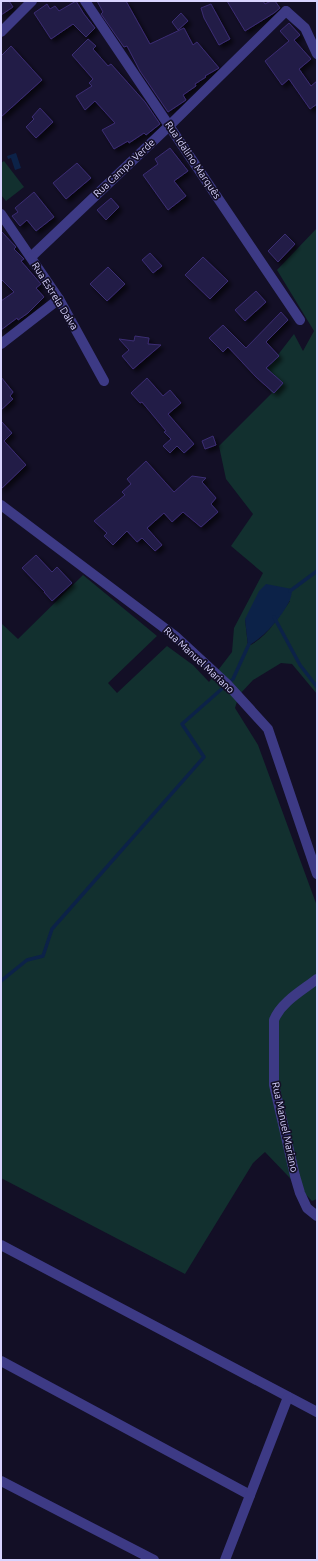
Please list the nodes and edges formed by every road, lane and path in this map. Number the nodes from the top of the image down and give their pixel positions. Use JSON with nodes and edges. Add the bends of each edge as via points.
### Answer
{"nodes":[{"id":1,"x":32,"y":1,"type":"edge"},
{"id":2,"x":85,"y":1,"type":"edge"},
{"id":3,"x":286,"y":6,"type":"edge"},
{"id":4,"x":1,"y":32,"type":"edge"},
{"id":5,"x":317,"y":54,"type":"edge"},
{"id":6,"x":170,"y":125,"type":"junction"},
{"id":7,"x":1,"y":214,"type":"edge"},
{"id":8,"x":31,"y":257,"type":"junction"},
{"id":9,"x":59,"y":299,"type":"junction"},
{"id":10,"x":300,"y":320,"type":"dead end"},
{"id":11,"x":1,"y":344,"type":"edge"},
{"id":12,"x":104,"y":381,"type":"dead end"},
{"id":13,"x":1,"y":505,"type":"edge"},
{"id":14,"x":317,"y":874,"type":"edge"},
{"id":15,"x":317,"y":979,"type":"edge"},
{"id":16,"x":317,"y":1216,"type":"edge"},
{"id":17,"x":1,"y":1245,"type":"edge"},
{"id":18,"x":1,"y":1361,"type":"edge"},
{"id":19,"x":288,"y":1397,"type":"junction"},
{"id":20,"x":317,"y":1412,"type":"edge"},
{"id":21,"x":1,"y":1481,"type":"edge"},
{"id":22,"x":250,"y":1495,"type":"junction"},
{"id":23,"x":154,"y":1560,"type":"edge"},
{"id":24,"x":225,"y":1560,"type":"edge"}],
"edges":[{"from":1,"to":4,"type":"street"},
{"from":2,"to":6,"type":"street","name":"Rua Idalino Marquês"},
{"from":3,"to":5,"type":"street","via":[[305,28]]},
{"from":3,"to":6,"type":"street","name":"Rua Campo Verde"},
{"from":6,"to":8,"type":"street","name":"Rua Campo Verde"},
{"from":6,"to":10,"type":"street","name":"Rua Idalino Marquês"},
{"from":7,"to":8,"type":"street","name":"Rua Estrela Dalva"},
{"from":8,"to":9,"type":"street","name":"Rua Estrela Dalva"},
{"from":9,"to":11,"type":"street"},
{"from":9,"to":12,"type":"street","name":"Rua Estrela Dalva"},
{"from":13,"to":14,"type":"street","name":"Rua Manuel Mariano","via":[[175,636],[228,685],[268,729]]},
{"from":15,"to":16,"type":"street","name":"Rua Manuel Mariano","via":[[283,1006],[274,1020],[274,1085],[300,1193],[307,1208]]},
{"from":17,"to":19,"type":"street"},
{"from":18,"to":22,"type":"street"},
{"from":19,"to":20,"type":"street"},
{"from":19,"to":22,"type":"street"},
{"from":21,"to":23,"type":"street"},
{"from":22,"to":24,"type":"street"}]}
